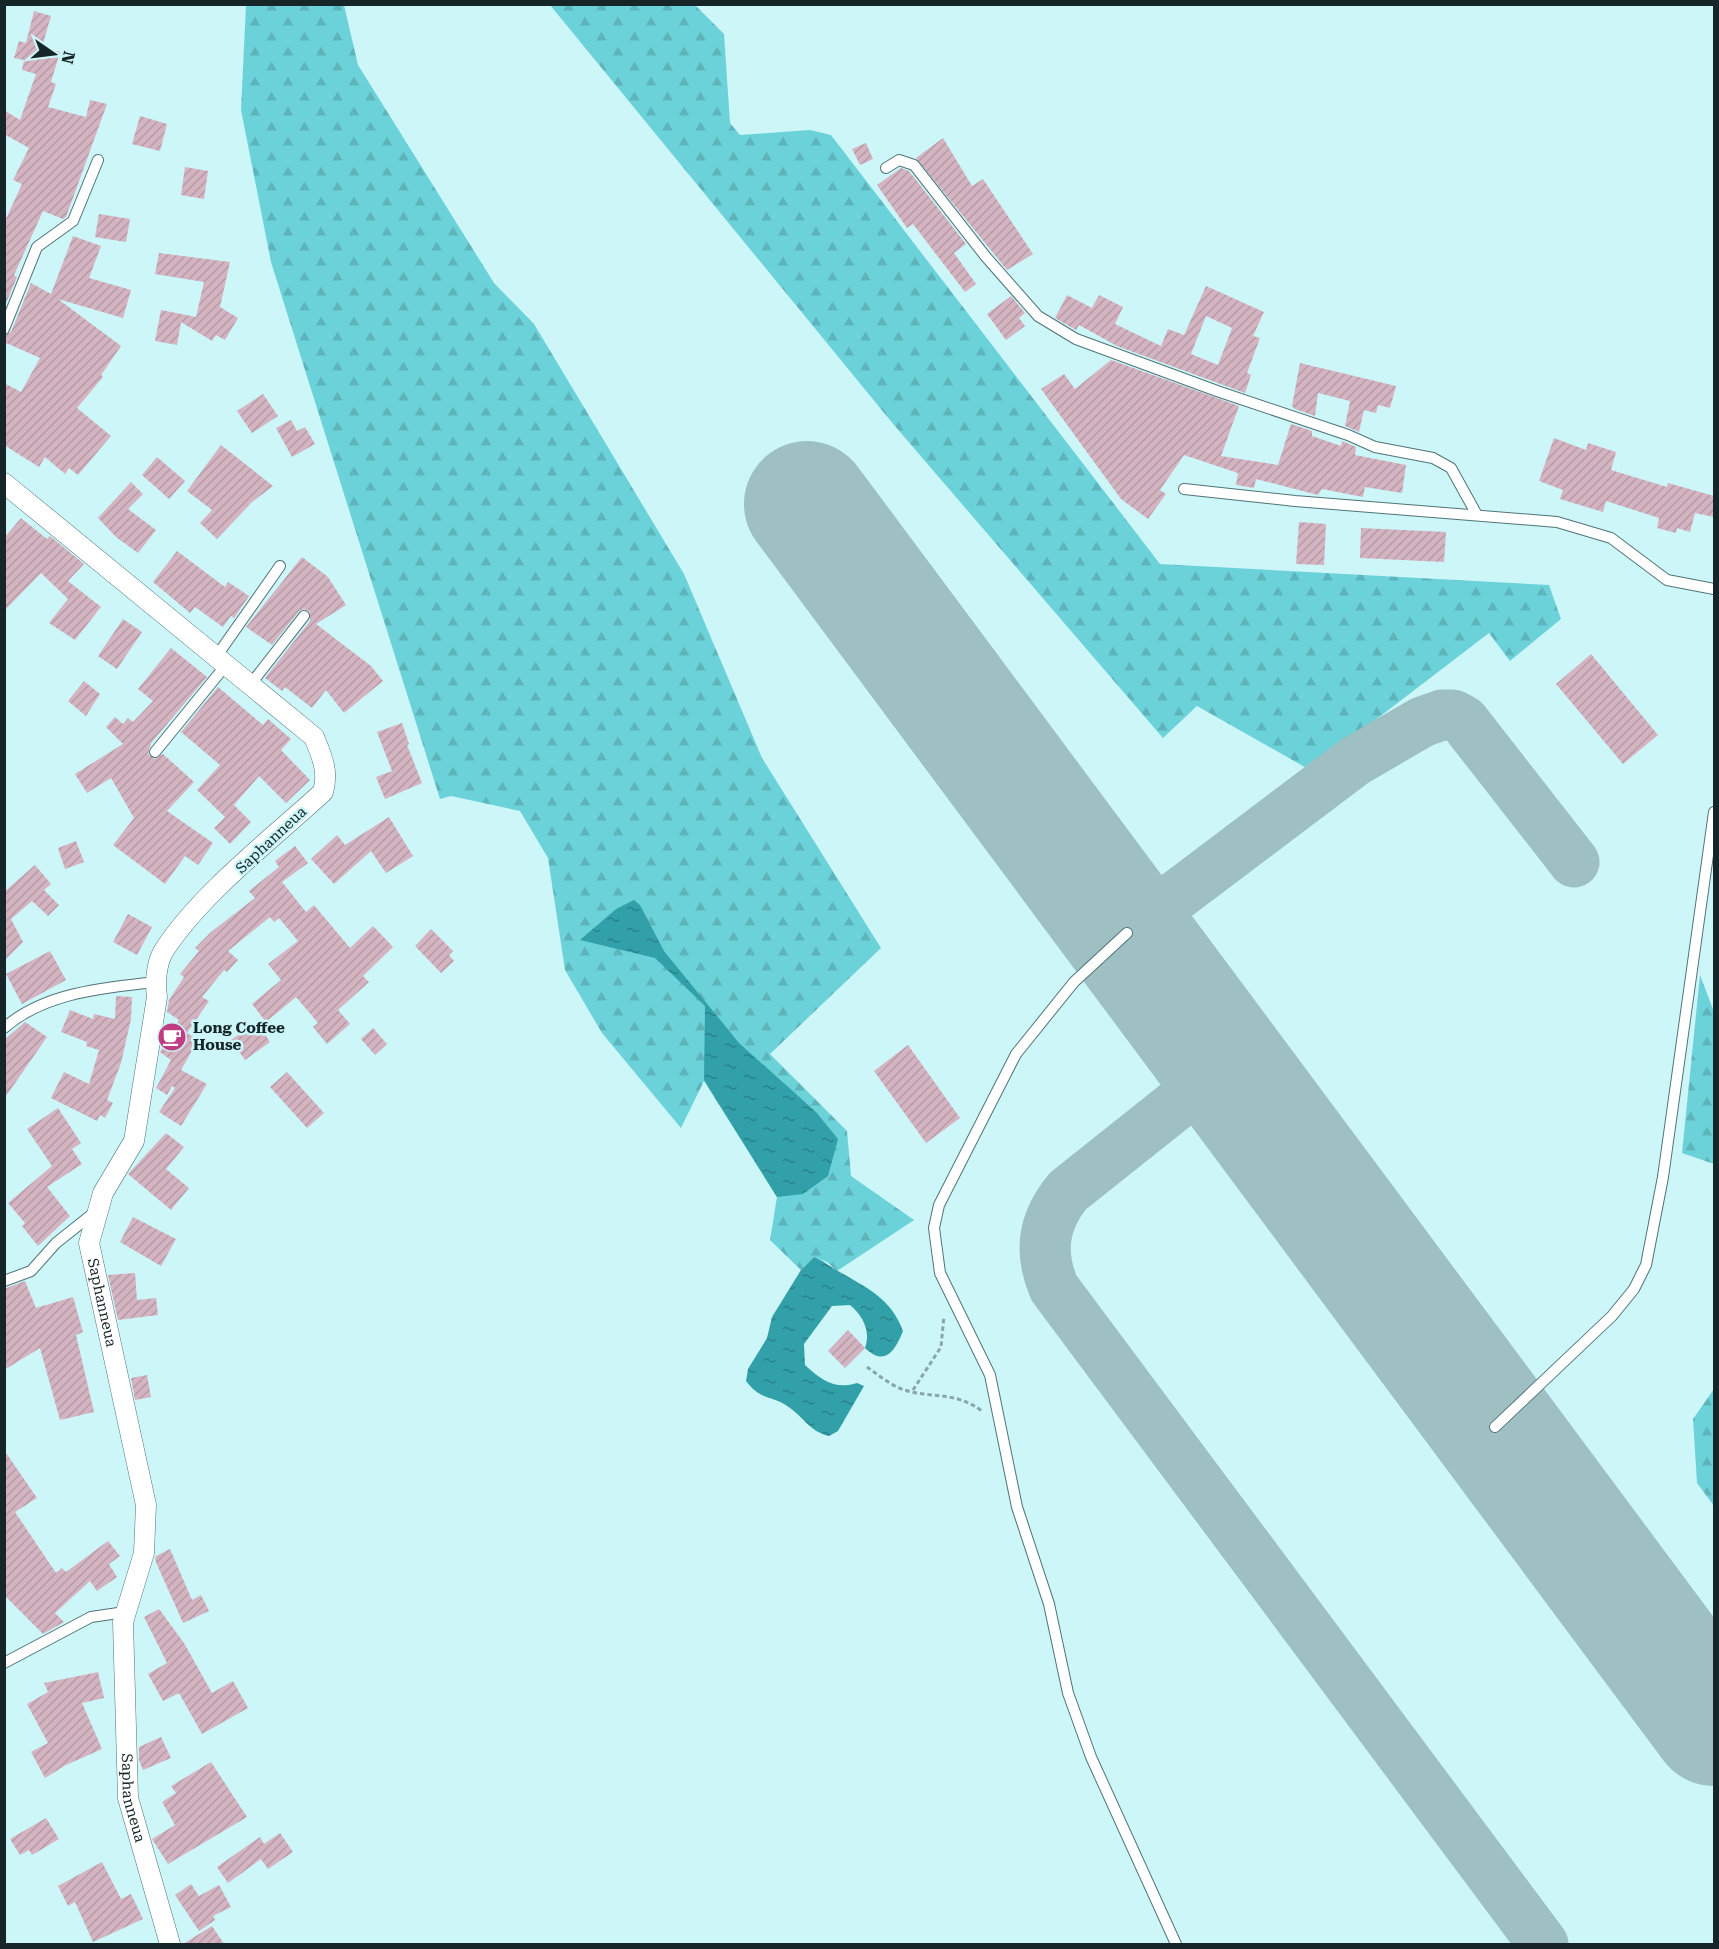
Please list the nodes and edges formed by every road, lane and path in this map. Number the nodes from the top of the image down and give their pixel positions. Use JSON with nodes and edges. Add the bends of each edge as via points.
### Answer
{"nodes":[{"id":1,"x":98,"y":160,"type":"dead end"},
{"id":2,"x":886,"y":168,"type":"dead end"},
{"id":3,"x":4,"y":329,"type":"edge"},
{"id":4,"x":4,"y":483,"type":"edge"},
{"id":5,"x":1184,"y":489,"type":"dead end"},
{"id":6,"x":1478,"y":514,"type":"junction"},
{"id":7,"x":280,"y":566,"type":"dead end"},
{"id":8,"x":1714,"y":589,"type":"edge"},
{"id":9,"x":304,"y":616,"type":"dead end"},
{"id":10,"x":221,"y":661,"type":"junction"},
{"id":11,"x":250,"y":685,"type":"junction"},
{"id":12,"x":155,"y":752,"type":"dead end"},
{"id":13,"x":1714,"y":812,"type":"edge"},
{"id":14,"x":1127,"y":933,"type":"dead end"},
{"id":15,"x":155,"y":982,"type":"junction"},
{"id":16,"x":4,"y":1028,"type":"edge"},
{"id":17,"x":97,"y":1210,"type":"junction"},
{"id":18,"x":4,"y":1281,"type":"edge"},
{"id":19,"x":944,"y":1281,"type":"junction"},
{"id":20,"x":867,"y":1367,"type":"dead end"},
{"id":21,"x":913,"y":1390,"type":"junction"},
{"id":22,"x":985,"y":1413,"type":"dead end"},
{"id":23,"x":1495,"y":1427,"type":"dead end"},
{"id":24,"x":125,"y":1612,"type":"junction"},
{"id":25,"x":4,"y":1663,"type":"edge"},
{"id":26,"x":170,"y":1944,"type":"edge"},
{"id":27,"x":1176,"y":1944,"type":"edge"}],
"edges":[{"from":1,"to":3,"type":"lane","via":[[73,221],[37,247]]},
{"from":2,"to":6,"type":"lane","via":[[899,160],[914,165],[1038,316],[1076,339],[1376,447],[1433,458],[1451,468]]},
{"from":4,"to":10,"type":"street","name":"Saphanneua"},
{"from":5,"to":6,"type":"lane"},
{"from":6,"to":8,"type":"lane","via":[[1557,522],[1611,538],[1667,580]]},
{"from":7,"to":10,"type":"lane"},
{"from":9,"to":11,"type":"lane"},
{"from":10,"to":11,"type":"street","name":"Saphanneua"},
{"from":10,"to":12,"type":"lane"},
{"from":11,"to":15,"type":"street","name":"Saphanneua","via":[[314,737],[324,759],[327,778],[323,792],[196,910],[162,954]]},
{"from":13,"to":23,"type":"lane","via":[[1663,1177],[1646,1265],[1634,1289],[1612,1316]]},
{"from":14,"to":19,"type":"lane","via":[[1074,982],[1016,1054],[939,1205],[935,1249]]},
{"from":15,"to":16,"type":"lane","via":[[81,991],[18,1016]]},
{"from":15,"to":17,"type":"street","name":"Saphanneua","via":[[157,997],[134,1141]]},
{"from":17,"to":18,"type":"lane","via":[[31,1271]]},
{"from":17,"to":24,"type":"street","name":"Saphanneua","via":[[89,1243],[146,1505],[144,1553]]},
{"from":19,"to":21,"type":"path","via":[[941,1347]]},
{"from":19,"to":27,"type":"lane","via":[[990,1375],[1017,1507],[1049,1604],[1068,1693],[1090,1757]]},
{"from":20,"to":21,"type":"path","via":[[899,1388]]},
{"from":21,"to":22,"type":"path","via":[[969,1401]]},
{"from":24,"to":25,"type":"lane","via":[[92,1617]]},
{"from":24,"to":26,"type":"street","name":"Saphanneua","via":[[128,1798]]}]}
